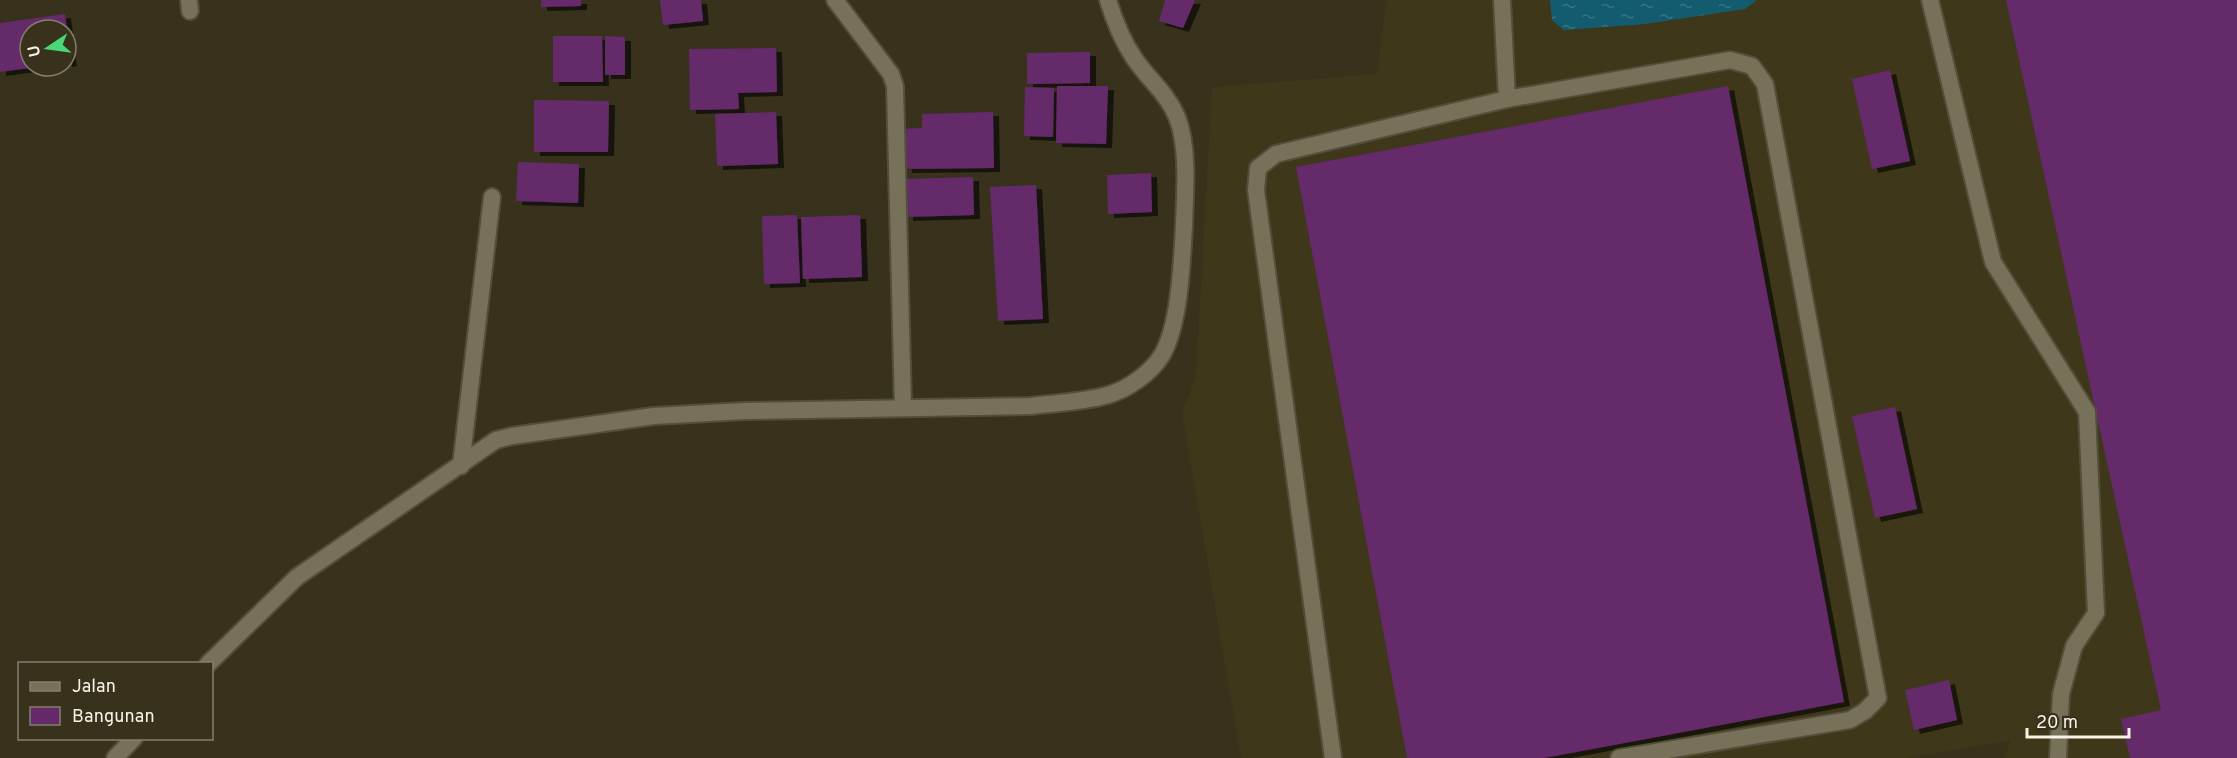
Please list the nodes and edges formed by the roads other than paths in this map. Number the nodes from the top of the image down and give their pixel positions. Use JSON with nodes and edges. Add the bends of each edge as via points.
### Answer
{"nodes":[{"id":1,"x":836,"y":0,"type":"edge"},
{"id":2,"x":1108,"y":0,"type":"edge"},
{"id":3,"x":1502,"y":0,"type":"edge"},
{"id":4,"x":1930,"y":0,"type":"edge"},
{"id":5,"x":1508,"y":99,"type":"junction"},
{"id":6,"x":492,"y":197,"type":"dead end"},
{"id":7,"x":903,"y":408,"type":"junction"},
{"id":8,"x":461,"y":466,"type":"junction"},
{"id":9,"x":209,"y":662,"type":"edge"},
{"id":10,"x":132,"y":740,"type":"edge"},
{"id":11,"x":115,"y":758,"type":"edge"},
{"id":12,"x":1332,"y":758,"type":"edge"},
{"id":13,"x":1619,"y":758,"type":"edge"},
{"id":14,"x":2058,"y":758,"type":"edge"}],
"edges":[{"from":1,"to":7,"type":"street","via":[[891,74],[895,86]]},
{"from":2,"to":7,"type":"street","via":[[1135,59],[1166,95],[1178,118],[1183,142],[1186,186],[1181,285],[1161,356],[1141,377],[1109,395],[1031,406]]},
{"from":3,"to":5,"type":"street"},
{"from":4,"to":14,"type":"street","via":[[1993,262],[2087,412],[2096,613],[2074,646],[2061,694]]},
{"from":5,"to":12,"type":"street","via":[[1276,154],[1258,168],[1256,190]]},
{"from":5,"to":13,"type":"street","via":[[1730,60],[1752,66],[1765,84],[1878,698],[1850,720]]},
{"from":6,"to":8,"type":"street"},
{"from":7,"to":8,"type":"street","via":[[654,416],[496,440]]},
{"from":8,"to":9,"type":"street","via":[[297,577]]},
{"from":10,"to":11,"type":"street"}]}
